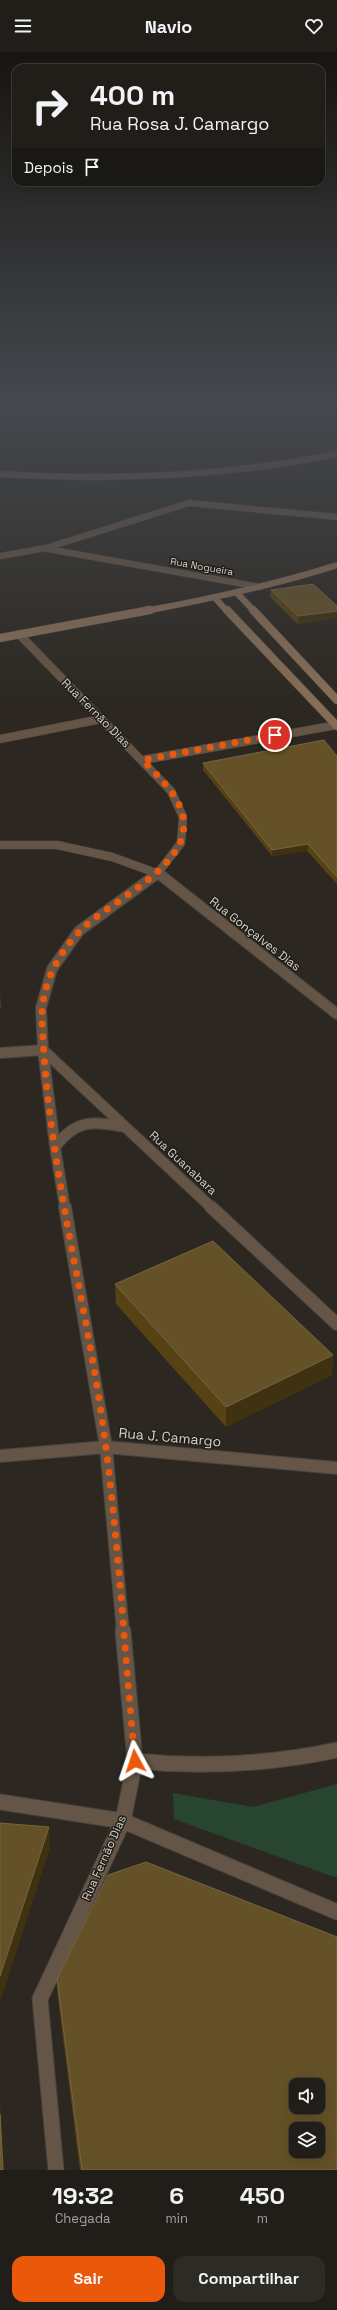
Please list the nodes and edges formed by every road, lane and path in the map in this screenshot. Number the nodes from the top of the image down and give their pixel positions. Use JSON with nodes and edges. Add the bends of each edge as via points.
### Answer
{"nodes":[{"id":1,"x":337,"y":517,"type":"edge"},
{"id":2,"x":46,"y":548,"type":"junction"},
{"id":3,"x":0,"y":556,"type":"edge"},
{"id":4,"x":337,"y":565,"type":"edge"},
{"id":5,"x":260,"y":587,"type":"junction"},
{"id":6,"x":237,"y":593,"type":"junction"},
{"id":7,"x":215,"y":598,"type":"junction"},
{"id":8,"x":19,"y":634,"type":"junction"},
{"id":9,"x":0,"y":638,"type":"edge"},
{"id":10,"x":337,"y":700,"type":"edge"},
{"id":11,"x":101,"y":719,"type":"junction"},
{"id":12,"x":337,"y":725,"type":"edge"},
{"id":13,"x":0,"y":739,"type":"edge"},
{"id":14,"x":143,"y":760,"type":"junction"},
{"id":15,"x":0,"y":844,"type":"edge"},
{"id":16,"x":158,"y":873,"type":"junction"},
{"id":17,"x":337,"y":1014,"type":"edge"},
{"id":18,"x":43,"y":1050,"type":"junction"},
{"id":19,"x":0,"y":1054,"type":"edge"},
{"id":20,"x":125,"y":1127,"type":"junction"},
{"id":21,"x":54,"y":1147,"type":"junction"},
{"id":22,"x":337,"y":1324,"type":"edge"},
{"id":23,"x":106,"y":1447,"type":"junction"},
{"id":24,"x":0,"y":1456,"type":"edge"},
{"id":25,"x":337,"y":1468,"type":"edge"},
{"id":26,"x":337,"y":1750,"type":"edge"},
{"id":27,"x":135,"y":1761,"type":"junction"},
{"id":28,"x":0,"y":1802,"type":"edge"},
{"id":29,"x":123,"y":1821,"type":"junction"},
{"id":30,"x":337,"y":1912,"type":"edge"},
{"id":31,"x":56,"y":2170,"type":"edge"}],
"edges":[{"from":1,"to":2,"type":"street","via":[[188,503]]},
{"from":2,"to":3,"type":"street"},
{"from":2,"to":5,"type":"street","name":"Rua Nogueira"},
{"from":4,"to":5,"type":"main road"},
{"from":5,"to":6,"type":"main road"},
{"from":6,"to":7,"type":"main road"},
{"from":6,"to":10,"type":"main road"},
{"from":7,"to":8,"type":"main road"},
{"from":7,"to":12,"type":"main road"},
{"from":8,"to":9,"type":"main road"},
{"from":8,"to":11,"type":"street","name":"Rua Fernão Dias"},
{"from":11,"to":13,"type":"street"},
{"from":11,"to":14,"type":"street","name":"Rua Fernão Dias"},
{"from":12,"to":14,"type":"street"},
{"from":14,"to":16,"type":"street","name":"Rua Fernão Dias","via":[[171,791],[183,817],[181,843]]},
{"from":15,"to":16,"type":"street","name":"Rua Gonçalves Dias","via":[[57,845],[112,857]]},
{"from":16,"to":17,"type":"street","name":"Rua Gonçalves Dias"},
{"from":16,"to":18,"type":"street","name":"Rua Fernão Dias","via":[[79,931],[52,970],[41,1008]]},
{"from":18,"to":19,"type":"street"},
{"from":18,"to":20,"type":"street","name":"Rua Guanabara"},
{"from":18,"to":21,"type":"street","name":"Rua Fernão Dias"},
{"from":20,"to":21,"type":"street","via":[[100,1122],[79,1125],[63,1134]]},
{"from":20,"to":22,"type":"street","name":"Rua Guanabara"},
{"from":21,"to":23,"type":"street","name":"Rua Fernão Dias"},
{"from":23,"to":24,"type":"street","name":"Rua J. Camargo"},
{"from":23,"to":25,"type":"street","name":"Rua J. Camargo"},
{"from":23,"to":27,"type":"street","name":"Rua Fernão Dias"},
{"from":26,"to":27,"type":"street","via":[[241,1764],[171,1765]]},
{"from":27,"to":29,"type":"street","name":"Rua Fernão Dias"},
{"from":28,"to":29,"type":"street"},
{"from":29,"to":30,"type":"street"},
{"from":29,"to":31,"type":"street","name":"Rua Fernão Dias","via":[[40,1999]]}]}
